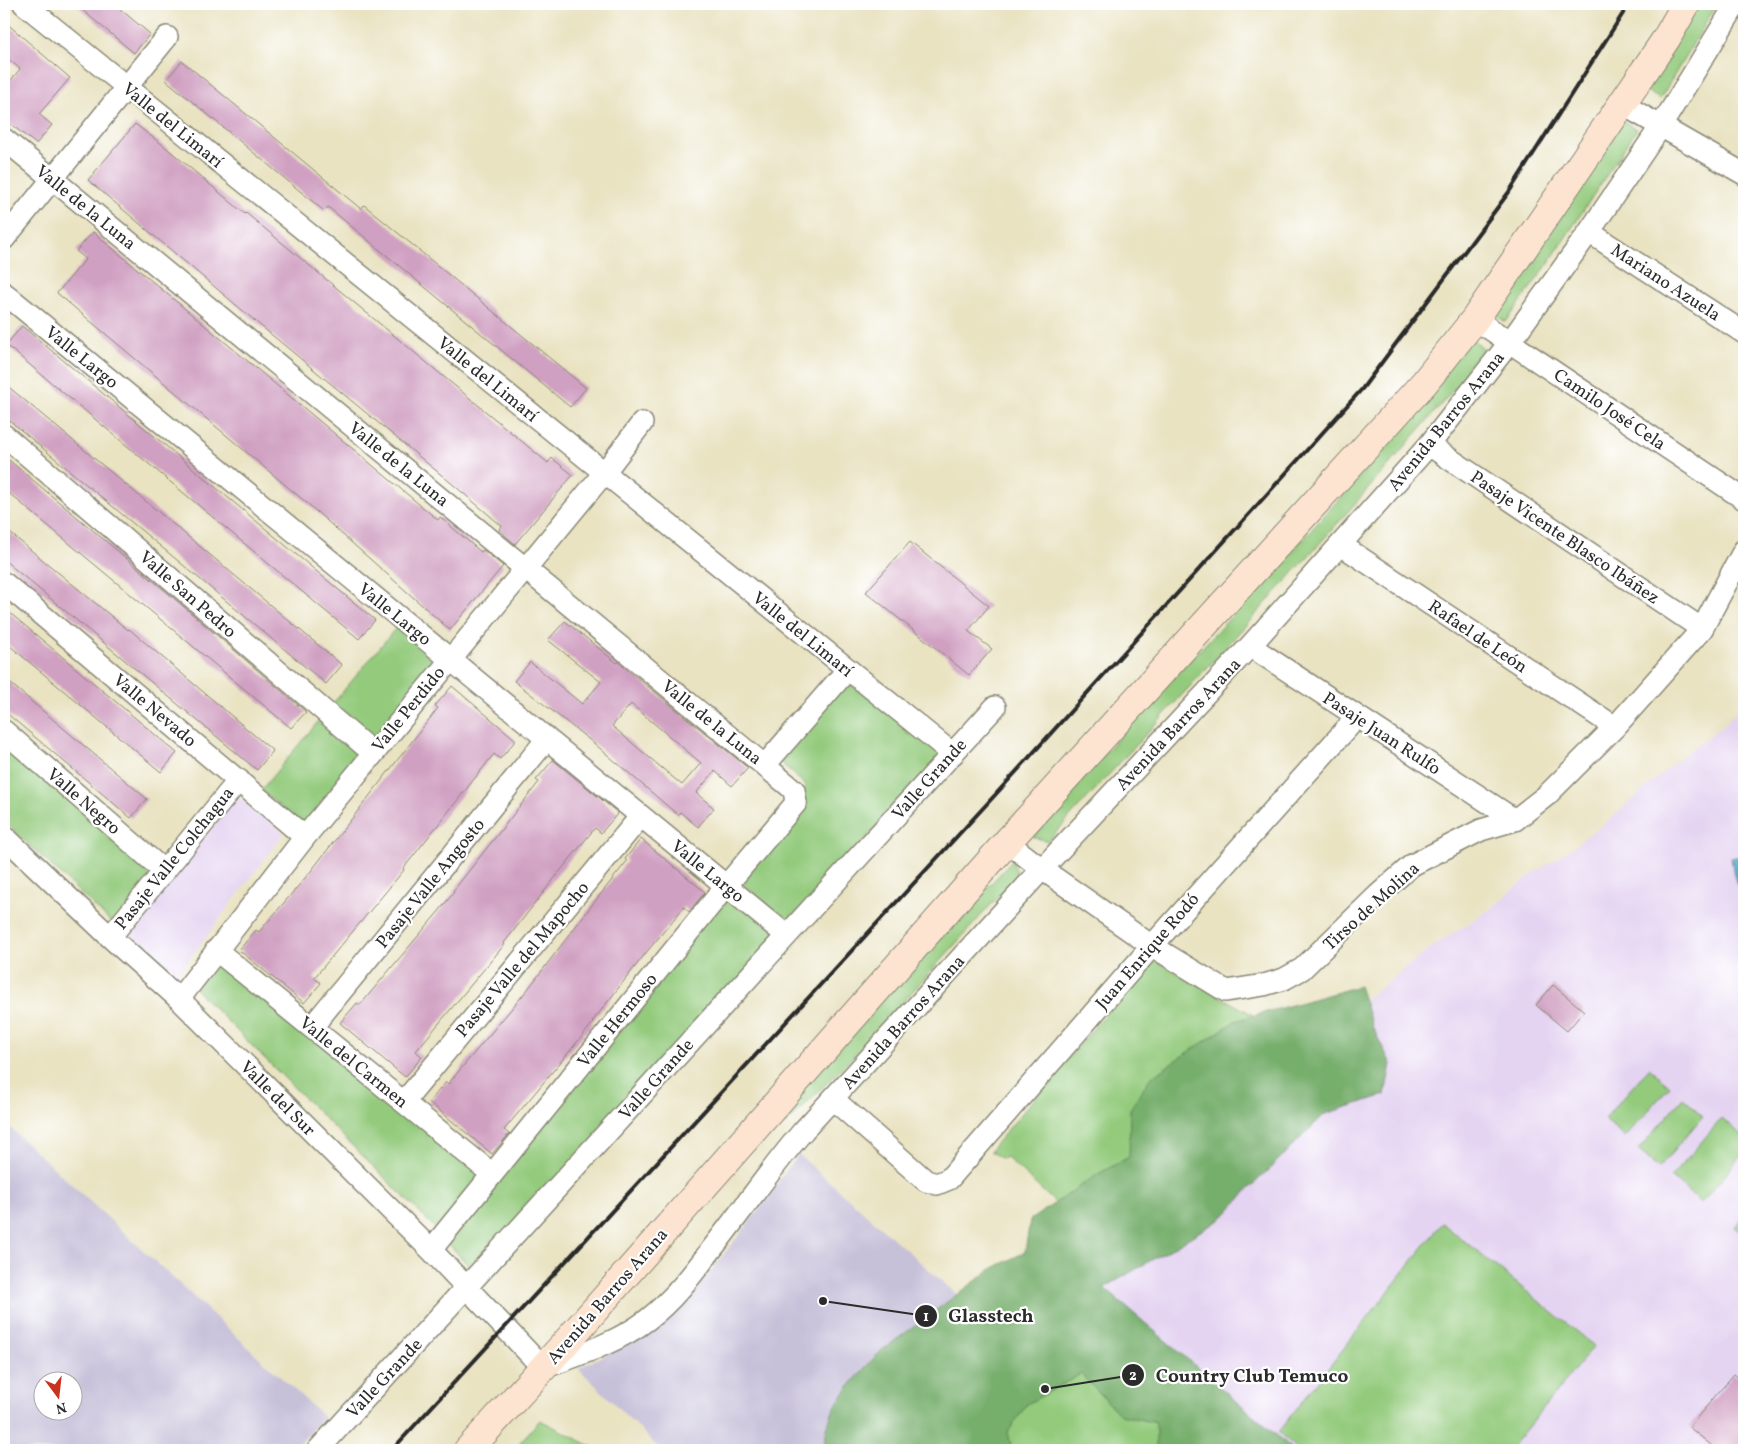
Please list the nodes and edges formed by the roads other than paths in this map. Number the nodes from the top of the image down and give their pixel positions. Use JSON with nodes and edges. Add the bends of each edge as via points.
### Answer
{"nodes":[{"id":1,"x":24,"y":4,"type":"edge"},
{"id":2,"x":1686,"y":4,"type":"edge"},
{"id":3,"x":1737,"y":12,"type":"edge"},
{"id":4,"x":167,"y":37,"type":"dead end"},
{"id":5,"x":128,"y":88,"type":"junction"},
{"id":6,"x":1622,"y":104,"type":"junction"},
{"id":7,"x":1661,"y":126,"type":"junction"},
{"id":8,"x":4,"y":139,"type":"edge"},
{"id":9,"x":1744,"y":174,"type":"edge"},
{"id":10,"x":53,"y":179,"type":"junction"},
{"id":11,"x":1589,"y":232,"type":"junction"},
{"id":12,"x":4,"y":239,"type":"edge"},
{"id":13,"x":4,"y":293,"type":"edge"},
{"id":14,"x":1474,"y":319,"type":"junction"},
{"id":15,"x":1744,"y":333,"type":"edge"},
{"id":16,"x":1510,"y":342,"type":"junction"},
{"id":17,"x":642,"y":423,"type":"dead end"},
{"id":18,"x":4,"y":435,"type":"edge"},
{"id":19,"x":1428,"y":445,"type":"junction"},
{"id":20,"x":604,"y":473,"type":"junction"},
{"id":21,"x":1744,"y":499,"type":"edge"},
{"id":22,"x":1341,"y":545,"type":"junction"},
{"id":23,"x":1744,"y":550,"type":"edge"},
{"id":24,"x":526,"y":569,"type":"junction"},
{"id":25,"x":4,"y":584,"type":"edge"},
{"id":26,"x":1702,"y":629,"type":"junction"},
{"id":27,"x":1250,"y":646,"type":"junction"},
{"id":28,"x":450,"y":659,"type":"junction"},
{"id":29,"x":848,"y":669,"type":"junction"},
{"id":30,"x":995,"y":707,"type":"dead end"},
{"id":31,"x":1357,"y":717,"type":"junction"},
{"id":32,"x":1615,"y":727,"type":"junction"},
{"id":33,"x":4,"y":730,"type":"edge"},
{"id":34,"x":548,"y":739,"type":"junction"},
{"id":35,"x":373,"y":753,"type":"junction"},
{"id":36,"x":953,"y":754,"type":"junction"},
{"id":37,"x":765,"y":765,"type":"junction"},
{"id":38,"x":239,"y":780,"type":"junction"},
{"id":39,"x":794,"y":790,"type":"joint"},
{"id":40,"x":641,"y":816,"type":"junction"},
{"id":41,"x":1515,"y":820,"type":"junction"},
{"id":42,"x":4,"y":836,"type":"edge"},
{"id":43,"x":305,"y":837,"type":"junction"},
{"id":44,"x":1007,"y":842,"type":"junction"},
{"id":45,"x":1042,"y":869,"type":"junction"},
{"id":46,"x":164,"y":871,"type":"junction"},
{"id":47,"x":726,"y":886,"type":"junction"},
{"id":48,"x":786,"y":935,"type":"junction"},
{"id":49,"x":110,"y":937,"type":"junction"},
{"id":50,"x":1152,"y":946,"type":"junction"},
{"id":51,"x":216,"y":950,"type":"junction"},
{"id":52,"x":179,"y":999,"type":"junction"},
{"id":53,"x":312,"y":1027,"type":"junction"},
{"id":54,"x":833,"y":1099,"type":"junction"},
{"id":55,"x":404,"y":1102,"type":"junction"},
{"id":56,"x":492,"y":1174,"type":"junction"},
{"id":57,"x":430,"y":1250,"type":"junction"},
{"id":58,"x":466,"y":1289,"type":"junction"},
{"id":59,"x":543,"y":1368,"type":"junction"},
{"id":60,"x":318,"y":1450,"type":"edge"},
{"id":61,"x":468,"y":1450,"type":"edge"}],
"edges":[{"from":1,"to":5,"type":"street","name":"Valle del Limarí"},
{"from":2,"to":6,"type":"main road","name":"Avenida Barros Arana"},
{"from":3,"to":7,"type":"street","name":"Avenida Barros Arana"},
{"from":4,"to":5,"type":"street"},
{"from":5,"to":10,"type":"street"},
{"from":5,"to":20,"type":"street","name":"Valle del Limarí"},
{"from":6,"to":7,"type":"street"},
{"from":6,"to":14,"type":"main road","name":"Avenida Barros Arana"},
{"from":7,"to":9,"type":"street"},
{"from":7,"to":11,"type":"street","name":"Avenida Barros Arana"},
{"from":8,"to":10,"type":"street","name":"Valle de la Luna"},
{"from":10,"to":12,"type":"street"},
{"from":10,"to":24,"type":"street","name":"Valle de la Luna"},
{"from":11,"to":15,"type":"street","name":"Mariano Azuela"},
{"from":11,"to":16,"type":"street","name":"Avenida Barros Arana"},
{"from":13,"to":28,"type":"street","name":"Valle Largo"},
{"from":14,"to":16,"type":"street","name":"Camilo José Cela"},
{"from":14,"to":44,"type":"main road","name":"Avenida Barros Arana","via":[[1424,384]]},
{"from":16,"to":19,"type":"street","name":"Avenida Barros Arana"},
{"from":16,"to":21,"type":"street","name":"Camilo José Cela"},
{"from":17,"to":20,"type":"street","name":"Valle Perdido"},
{"from":18,"to":35,"type":"street","name":"Valle San Pedro"},
{"from":19,"to":22,"type":"street","name":"Avenida Barros Arana"},
{"from":19,"to":26,"type":"street","name":"Pasaje Vicente Blasco Ibáñez"},
{"from":20,"to":24,"type":"street","name":"Valle Perdido"},
{"from":20,"to":29,"type":"street","name":"Valle del Limarí"},
{"from":22,"to":27,"type":"street","name":"Avenida Barros Arana"},
{"from":22,"to":32,"type":"street","name":"Rafael de León"},
{"from":23,"to":26,"type":"street","name":"Tirso de Molina"},
{"from":24,"to":28,"type":"street","name":"Valle Perdido"},
{"from":24,"to":37,"type":"street","name":"Valle de la Luna"},
{"from":25,"to":38,"type":"street","name":"Valle Nevado"},
{"from":26,"to":32,"type":"street","name":"Tirso de Molina"},
{"from":27,"to":31,"type":"street","name":"Pasaje Juan Rulfo"},
{"from":27,"to":45,"type":"street","name":"Avenida Barros Arana"},
{"from":28,"to":34,"type":"street","name":"Valle Largo"},
{"from":28,"to":35,"type":"street","name":"Valle Perdido"},
{"from":29,"to":36,"type":"street","name":"Valle del Limarí"},
{"from":29,"to":37,"type":"street"},
{"from":30,"to":36,"type":"street","name":"Valle Grande"},
{"from":31,"to":41,"type":"street","name":"Pasaje Juan Rulfo"},
{"from":31,"to":50,"type":"street","name":"Juan Enrique Rodó"},
{"from":32,"to":41,"type":"street","name":"Tirso de Molina","via":[[1547,796]]},
{"from":33,"to":46,"type":"street","name":"Valle Negro"},
{"from":34,"to":40,"type":"street","name":"Valle Largo"},
{"from":34,"to":53,"type":"street","name":"Pasaje Valle Angosto"},
{"from":35,"to":43,"type":"street","name":"Valle Perdido"},
{"from":36,"to":48,"type":"street","name":"Valle Grande"},
{"from":37,"to":39,"type":"street","name":"Valle de la Luna"},
{"from":38,"to":43,"type":"street","name":"Valle Nevado"},
{"from":38,"to":46,"type":"street","name":"Pasaje Valle Colchagua"},
{"from":39,"to":47,"type":"street","name":"Valle Hermoso","via":[[796,803]]},
{"from":40,"to":47,"type":"street","name":"Valle Largo"},
{"from":40,"to":55,"type":"street","name":"Pasaje Valle del Mapocho"},
{"from":41,"to":50,"type":"street","name":"Tirso de Molina","via":[[1481,830],[1412,865],[1302,969],[1284,979],[1226,990]]},
{"from":42,"to":49,"type":"street","name":"Valle del Sur"},
{"from":43,"to":51,"type":"street","name":"Valle Perdido"},
{"from":44,"to":45,"type":"street","name":"Tirso de Molina"},
{"from":44,"to":59,"type":"main road","name":"Avenida Barros Arana"},
{"from":45,"to":50,"type":"street","name":"Tirso de Molina"},
{"from":45,"to":54,"type":"street","name":"Avenida Barros Arana"},
{"from":46,"to":49,"type":"street","name":"Pasaje Valle Colchagua"},
{"from":47,"to":48,"type":"street","name":"Valle Largo"},
{"from":47,"to":56,"type":"street","name":"Valle Hermoso"},
{"from":48,"to":58,"type":"street","name":"Valle Grande"},
{"from":49,"to":52,"type":"street","name":"Valle del Sur"},
{"from":50,"to":54,"type":"street","name":"Juan Enrique Rodó","via":[[949,1179],[937,1184],[926,1181]]},
{"from":51,"to":52,"type":"street","name":"Valle Perdido"},
{"from":51,"to":53,"type":"street","name":"Valle del Carmen"},
{"from":52,"to":57,"type":"street","name":"Valle del Sur"},
{"from":53,"to":55,"type":"street","name":"Valle del Carmen"},
{"from":54,"to":59,"type":"street","name":"Avenida Barros Arana","via":[[778,1161],[704,1260],[664,1306],[626,1334]]},
{"from":55,"to":56,"type":"street","name":"Valle del Carmen"},
{"from":56,"to":57,"type":"street","name":"Valle Hermoso"},
{"from":57,"to":58,"type":"street","name":"Valle del Sur"},
{"from":58,"to":59,"type":"street","name":"Valle del Sur"},
{"from":58,"to":60,"type":"street","name":"Valle Grande"},
{"from":59,"to":61,"type":"main road","name":"Avenida Barros Arana"}]}
